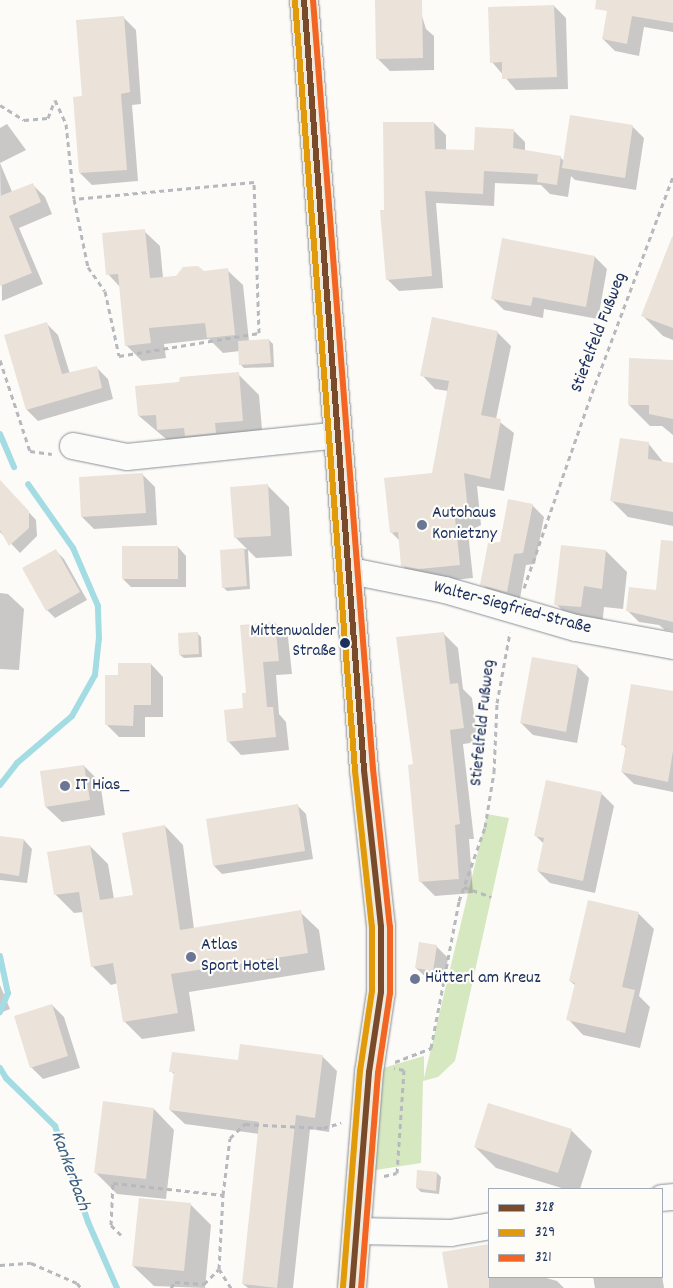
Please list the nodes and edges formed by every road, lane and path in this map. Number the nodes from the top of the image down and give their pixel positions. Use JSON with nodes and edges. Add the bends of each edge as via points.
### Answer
{"nodes":[{"id":1,"x":304,"y":0,"type":"edge"},
{"id":2,"x":0,"y":105,"type":"edge"},
{"id":3,"x":673,"y":176,"type":"edge"},
{"id":4,"x":74,"y":199,"type":"junction"},
{"id":5,"x":0,"y":360,"type":"edge"},
{"id":6,"x":340,"y":435,"type":"junction"},
{"id":7,"x":64,"y":450,"type":"joint"},
{"id":8,"x":350,"y":571,"type":"junction"},
{"id":9,"x":513,"y":612,"type":"junction"},
{"id":10,"x":673,"y":646,"type":"edge"},
{"id":11,"x":464,"y":888,"type":"junction"},
{"id":12,"x":491,"y":897,"type":"dead end"},
{"id":13,"x":377,"y":1069,"type":"junction"},
{"id":14,"x":365,"y":1116,"type":"junction"},
{"id":15,"x":379,"y":1178,"type":"dead end"},
{"id":16,"x":223,"y":1195,"type":"junction"},
{"id":17,"x":488,"y":1226,"type":"edge"},
{"id":18,"x":358,"y":1231,"type":"junction"},
{"id":19,"x":121,"y":1236,"type":"dead end"},
{"id":20,"x":0,"y":1265,"type":"edge"},
{"id":21,"x":219,"y":1269,"type":"junction"},
{"id":22,"x":81,"y":1288,"type":"edge"},
{"id":23,"x":171,"y":1288,"type":"edge"},
{"id":24,"x":231,"y":1288,"type":"edge"},
{"id":25,"x":352,"y":1288,"type":"edge"}],
"edges":[{"from":1,"to":6,"type":"main road"},
{"from":2,"to":4,"type":"path","via":[[24,120],[48,118],[55,100],[66,124]]},
{"from":3,"to":9,"type":"path","name":"Stiefelfeld Fußweg","via":[[592,393],[535,563]]},
{"from":4,"to":4,"type":"path","via":[[254,182],[259,333],[119,356],[106,291],[88,267]]},
{"from":5,"to":7,"type":"path","via":[[30,452]]},
{"from":6,"to":7,"type":"street","via":[[127,456]]},
{"from":6,"to":8,"type":"main road"},
{"from":8,"to":9,"type":"street","name":"Walter-Siegfried-Straße","via":[[445,590]]},
{"from":8,"to":13,"type":"main road","via":[[364,770],[381,927]]},
{"from":9,"to":10,"type":"street","name":"Walter-Siegfried-Straße","via":[[653,645]]},
{"from":9,"to":11,"type":"path","name":"Stiefelfeld Fußweg","via":[[497,703],[494,772],[485,827]]},
{"from":11,"to":12,"type":"path"},
{"from":11,"to":13,"type":"path","name":"Stiefelfeld Fußweg","via":[[431,1048]]},
{"from":13,"to":14,"type":"main road"},
{"from":13,"to":15,"type":"path","via":[[404,1070],[397,1172]]},
{"from":14,"to":16,"type":"path","via":[[324,1128],[245,1124],[230,1138]]},
{"from":14,"to":18,"type":"main road"},
{"from":16,"to":19,"type":"path","via":[[113,1183],[111,1225]]},
{"from":16,"to":21,"type":"path"},
{"from":17,"to":18,"type":"street","via":[[451,1233]]},
{"from":18,"to":25,"type":"main road"},
{"from":20,"to":22,"type":"path","via":[[31,1263],[77,1282]]},
{"from":21,"to":23,"type":"path","via":[[204,1284],[175,1282]]},
{"from":21,"to":24,"type":"path"}]}
